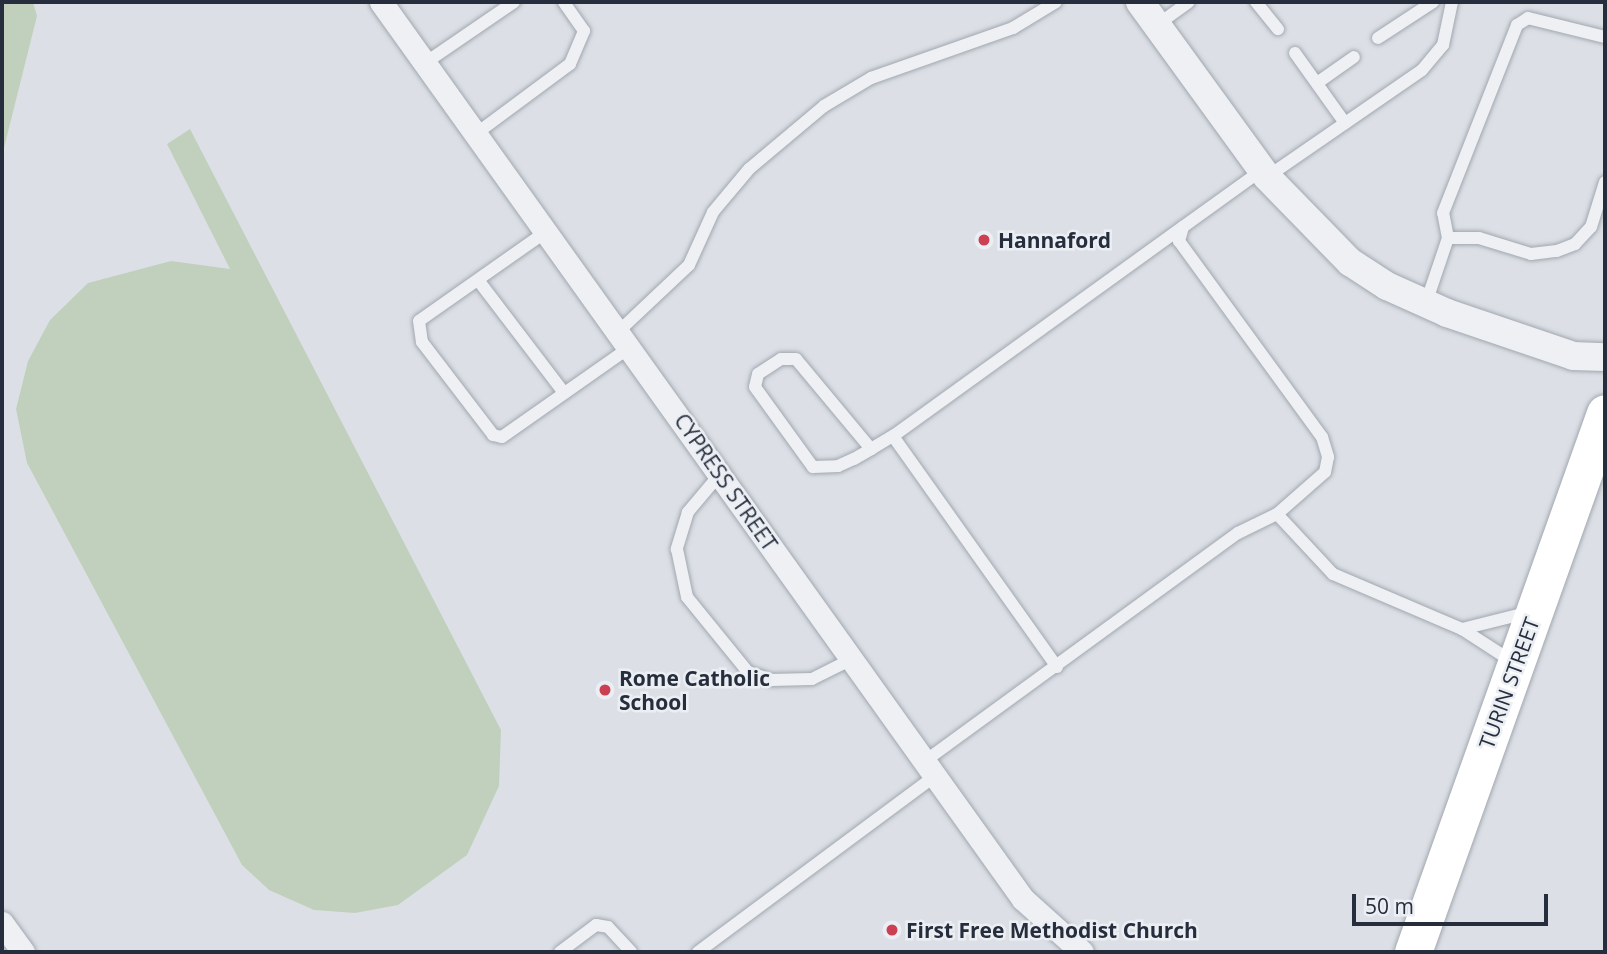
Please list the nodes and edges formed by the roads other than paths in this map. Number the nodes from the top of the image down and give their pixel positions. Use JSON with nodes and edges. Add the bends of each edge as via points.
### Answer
{"nodes":[{"id":1,"x":381,"y":2,"type":"edge"},
{"id":2,"x":514,"y":2,"type":"edge"},
{"id":3,"x":564,"y":2,"type":"edge"},
{"id":4,"x":1056,"y":2,"type":"edge"},
{"id":5,"x":1140,"y":2,"type":"edge"},
{"id":6,"x":1189,"y":2,"type":"edge"},
{"id":7,"x":1256,"y":2,"type":"edge"},
{"id":8,"x":1433,"y":2,"type":"edge"},
{"id":9,"x":1452,"y":2,"type":"edge"},
{"id":10,"x":1157,"y":25,"type":"junction"},
{"id":11,"x":1278,"y":29,"type":"dead end"},
{"id":12,"x":1605,"y":37,"type":"edge"},
{"id":13,"x":1378,"y":38,"type":"dead end"},
{"id":14,"x":1295,"y":53,"type":"dead end"},
{"id":15,"x":1354,"y":57,"type":"dead end"},
{"id":16,"x":425,"y":63,"type":"junction"},
{"id":17,"x":1317,"y":83,"type":"junction"},
{"id":18,"x":1345,"y":123,"type":"junction"},
{"id":19,"x":477,"y":133,"type":"junction"},
{"id":20,"x":1265,"y":173,"type":"junction"},
{"id":21,"x":1605,"y":182,"type":"edge"},
{"id":22,"x":1183,"y":227,"type":"junction"},
{"id":23,"x":547,"y":230,"type":"junction"},
{"id":24,"x":1448,"y":238,"type":"junction"},
{"id":25,"x":478,"y":280,"type":"junction"},
{"id":26,"x":1426,"y":303,"type":"junction"},
{"id":27,"x":625,"y":339,"type":"junction"},
{"id":28,"x":1605,"y":357,"type":"edge"},
{"id":29,"x":564,"y":393,"type":"junction"},
{"id":30,"x":1605,"y":413,"type":"edge"},
{"id":31,"x":893,"y":436,"type":"junction"},
{"id":32,"x":871,"y":449,"type":"junction"},
{"id":33,"x":720,"y":474,"type":"junction"},
{"id":34,"x":1277,"y":514,"type":"junction"},
{"id":35,"x":1536,"y":606,"type":"junction"},
{"id":36,"x":1462,"y":629,"type":"junction"},
{"id":37,"x":852,"y":659,"type":"junction"},
{"id":38,"x":1516,"y":664,"type":"junction"},
{"id":39,"x":1057,"y":667,"type":"junction"},
{"id":40,"x":930,"y":769,"type":"junction"},
{"id":41,"x":2,"y":923,"type":"edge"},
{"id":42,"x":23,"y":952,"type":"edge"},
{"id":43,"x":560,"y":952,"type":"edge"},
{"id":44,"x":631,"y":952,"type":"edge"},
{"id":45,"x":698,"y":952,"type":"edge"},
{"id":46,"x":1082,"y":952,"type":"edge"},
{"id":47,"x":1413,"y":952,"type":"edge"}],
"edges":[{"from":1,"to":16,"type":"street","name":"CYPRESS STREET"},
{"from":2,"to":16,"type":"lane"},
{"from":3,"to":19,"type":"lane","via":[[584,31],[570,64]]},
{"from":4,"to":27,"type":"lane","via":[[1013,28],[871,78],[824,106],[748,169],[713,212],[689,265]]},
{"from":5,"to":10,"type":"street"},
{"from":6,"to":10,"type":"lane"},
{"from":7,"to":11,"type":"lane"},
{"from":8,"to":13,"type":"lane"},
{"from":9,"to":18,"type":"lane","via":[[1443,45],[1422,70]]},
{"from":10,"to":20,"type":"street"},
{"from":12,"to":24,"type":"lane","via":[[1528,18],[1517,25],[1443,213]]},
{"from":14,"to":17,"type":"lane"},
{"from":15,"to":17,"type":"lane"},
{"from":16,"to":19,"type":"street","name":"CYPRESS STREET"},
{"from":17,"to":18,"type":"lane"},
{"from":18,"to":20,"type":"lane"},
{"from":19,"to":23,"type":"street","name":"CYPRESS STREET"},
{"from":20,"to":22,"type":"lane"},
{"from":20,"to":26,"type":"street","via":[[1350,262]]},
{"from":21,"to":24,"type":"lane","via":[[1591,227],[1575,244],[1557,251],[1531,254],[1479,238]]},
{"from":22,"to":31,"type":"lane"},
{"from":22,"to":34,"type":"lane","via":[[1179,241],[1322,437],[1328,457],[1325,472]]},
{"from":23,"to":25,"type":"lane"},
{"from":23,"to":27,"type":"street","name":"CYPRESS STREET"},
{"from":24,"to":26,"type":"lane"},
{"from":25,"to":29,"type":"lane"},
{"from":25,"to":29,"type":"lane","via":[[419,321],[422,342],[494,435],[502,437]]},
{"from":26,"to":28,"type":"street","via":[[1573,356]]},
{"from":27,"to":29,"type":"lane"},
{"from":27,"to":33,"type":"street","name":"CYPRESS STREET"},
{"from":30,"to":35,"type":"main road","name":"TURIN STREET"},
{"from":31,"to":32,"type":"lane"},
{"from":31,"to":39,"type":"lane"},
{"from":32,"to":32,"type":"lane","via":[[838,466],[813,467],[755,387],[758,374],[781,359],[796,359]]},
{"from":33,"to":37,"type":"street","name":"CYPRESS STREET"},
{"from":33,"to":37,"type":"lane","via":[[688,512],[677,549],[687,597],[748,672],[771,680],[812,679]]},
{"from":34,"to":36,"type":"lane","via":[[1333,574]]},
{"from":34,"to":39,"type":"lane","via":[[1238,533]]},
{"from":35,"to":36,"type":"lane","via":[[1503,622]]},
{"from":35,"to":38,"type":"main road","name":"TURIN STREET"},
{"from":36,"to":38,"type":"lane"},
{"from":37,"to":40,"type":"street","name":"CYPRESS STREET"},
{"from":38,"to":47,"type":"main road","name":"TURIN STREET"},
{"from":39,"to":40,"type":"lane"},
{"from":40,"to":45,"type":"lane"},
{"from":40,"to":46,"type":"street","name":"CYPRESS STREET","via":[[1023,899]]},
{"from":41,"to":42,"type":"street"},
{"from":43,"to":44,"type":"lane","via":[[596,925],[608,927]]}]}
